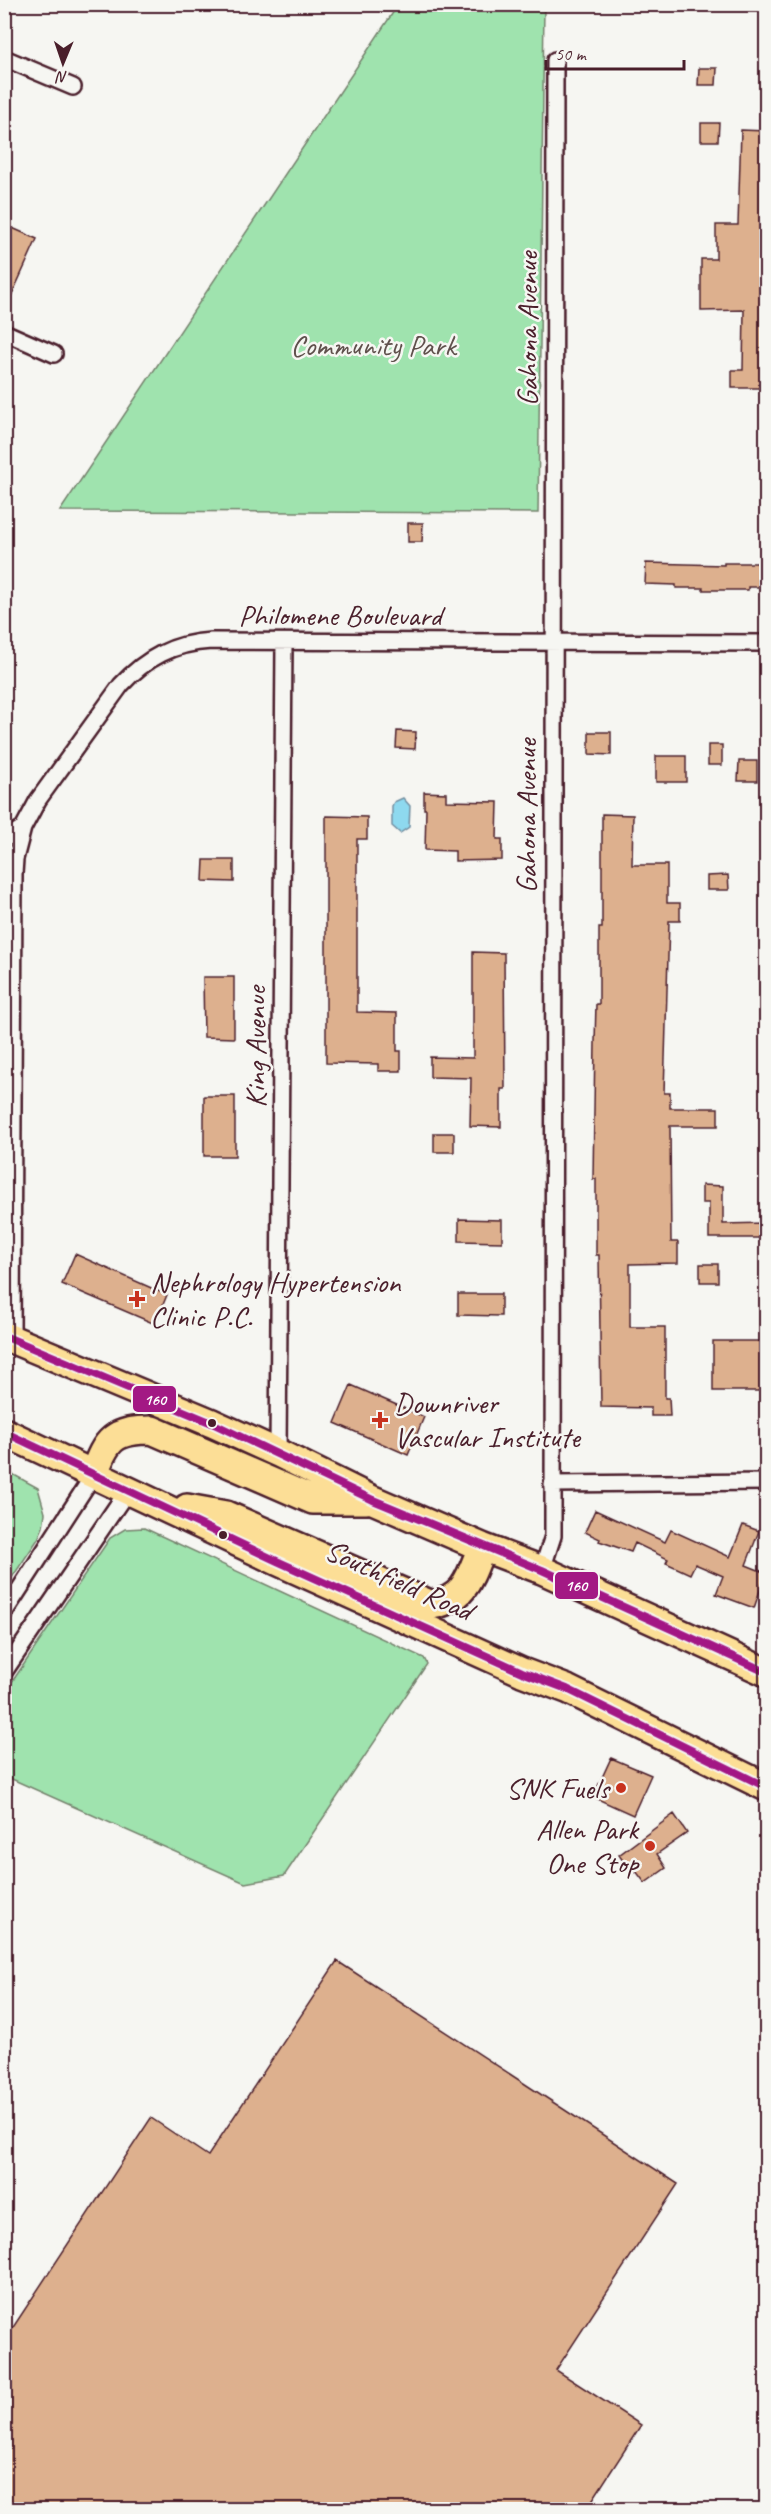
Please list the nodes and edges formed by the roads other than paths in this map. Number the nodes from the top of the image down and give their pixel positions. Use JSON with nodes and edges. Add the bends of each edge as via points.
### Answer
{"nodes":[{"id":1,"x":4,"y":57,"type":"edge"},
{"id":2,"x":555,"y":60,"type":"dead end"},
{"id":3,"x":73,"y":87,"type":"dead end"},
{"id":4,"x":4,"y":332,"type":"edge"},
{"id":5,"x":54,"y":354,"type":"dead end"},
{"id":6,"x":284,"y":642,"type":"junction"},
{"id":7,"x":554,"y":643,"type":"junction"},
{"id":8,"x":766,"y":643,"type":"edge"},
{"id":9,"x":23,"y":828,"type":"junction"},
{"id":10,"x":4,"y":839,"type":"edge"},
{"id":11,"x":9,"y":1164,"type":"edge"},
{"id":12,"x":8,"y":1337,"type":"edge"},
{"id":13,"x":4,"y":1432,"type":"edge"},
{"id":14,"x":278,"y":1453,"type":"junction"},
{"id":15,"x":94,"y":1474,"type":"junction"},
{"id":16,"x":766,"y":1482,"type":"edge"},
{"id":17,"x":552,"y":1484,"type":"junction"},
{"id":18,"x":128,"y":1490,"type":"junction"},
{"id":19,"x":373,"y":1500,"type":"junction"},
{"id":20,"x":154,"y":1503,"type":"junction"},
{"id":21,"x":482,"y":1547,"type":"junction"},
{"id":22,"x":542,"y":1570,"type":"junction"},
{"id":23,"x":4,"y":1613,"type":"edge"},
{"id":24,"x":4,"y":1672,"type":"edge"},
{"id":25,"x":766,"y":1672,"type":"edge"},
{"id":26,"x":567,"y":1689,"type":"junction"},
{"id":27,"x":766,"y":1768,"type":"edge"},
{"id":28,"x":766,"y":1787,"type":"edge"}],
"edges":[{"from":1,"to":3,"type":"street"},
{"from":2,"to":7,"type":"street","name":"Gahona Avenue"},
{"from":4,"to":5,"type":"street"},
{"from":6,"to":7,"type":"street","name":"Philomene Boulevard"},
{"from":6,"to":9,"type":"street","name":"Philomene Boulevard","via":[[194,642],[147,660],[121,685],[38,800]]},
{"from":6,"to":14,"type":"street","name":"King Avenue"},
{"from":7,"to":8,"type":"street","name":"Philomene Boulevard"},
{"from":7,"to":17,"type":"street","name":"Gahona Avenue"},
{"from":9,"to":10,"type":"street"},
{"from":9,"to":11,"type":"street","via":[[14,874]]},
{"from":11,"to":12,"type":"street"},
{"from":12,"to":14,"type":"highway","name":"Southfield Road"},
{"from":13,"to":15,"type":"highway","name":"Southfield Road"},
{"from":14,"to":19,"type":"highway","name":"Southfield Road"},
{"from":15,"to":18,"type":"highway","name":"Southfield Road"},
{"from":15,"to":19,"type":"highway","via":[[107,1443],[119,1433],[152,1430],[313,1500]]},
{"from":15,"to":23,"type":"street"},
{"from":16,"to":17,"type":"street"},
{"from":17,"to":22,"type":"street","name":"Gahona Avenue","via":[[553,1536]]},
{"from":18,"to":20,"type":"highway","name":"Southfield Road"},
{"from":18,"to":24,"type":"street"},
{"from":19,"to":21,"type":"highway","name":"Southfield Road"},
{"from":20,"to":21,"type":"highway","via":[[226,1515],[432,1605],[448,1602],[461,1592]]},
{"from":20,"to":26,"type":"highway","name":"Southfield Road"},
{"from":21,"to":22,"type":"highway","name":"Southfield Road"},
{"from":22,"to":25,"type":"highway","name":"Southfield Road"},
{"from":26,"to":27,"type":"highway","via":[[664,1719]]},
{"from":26,"to":28,"type":"highway","name":"Southfield Road"}]}
